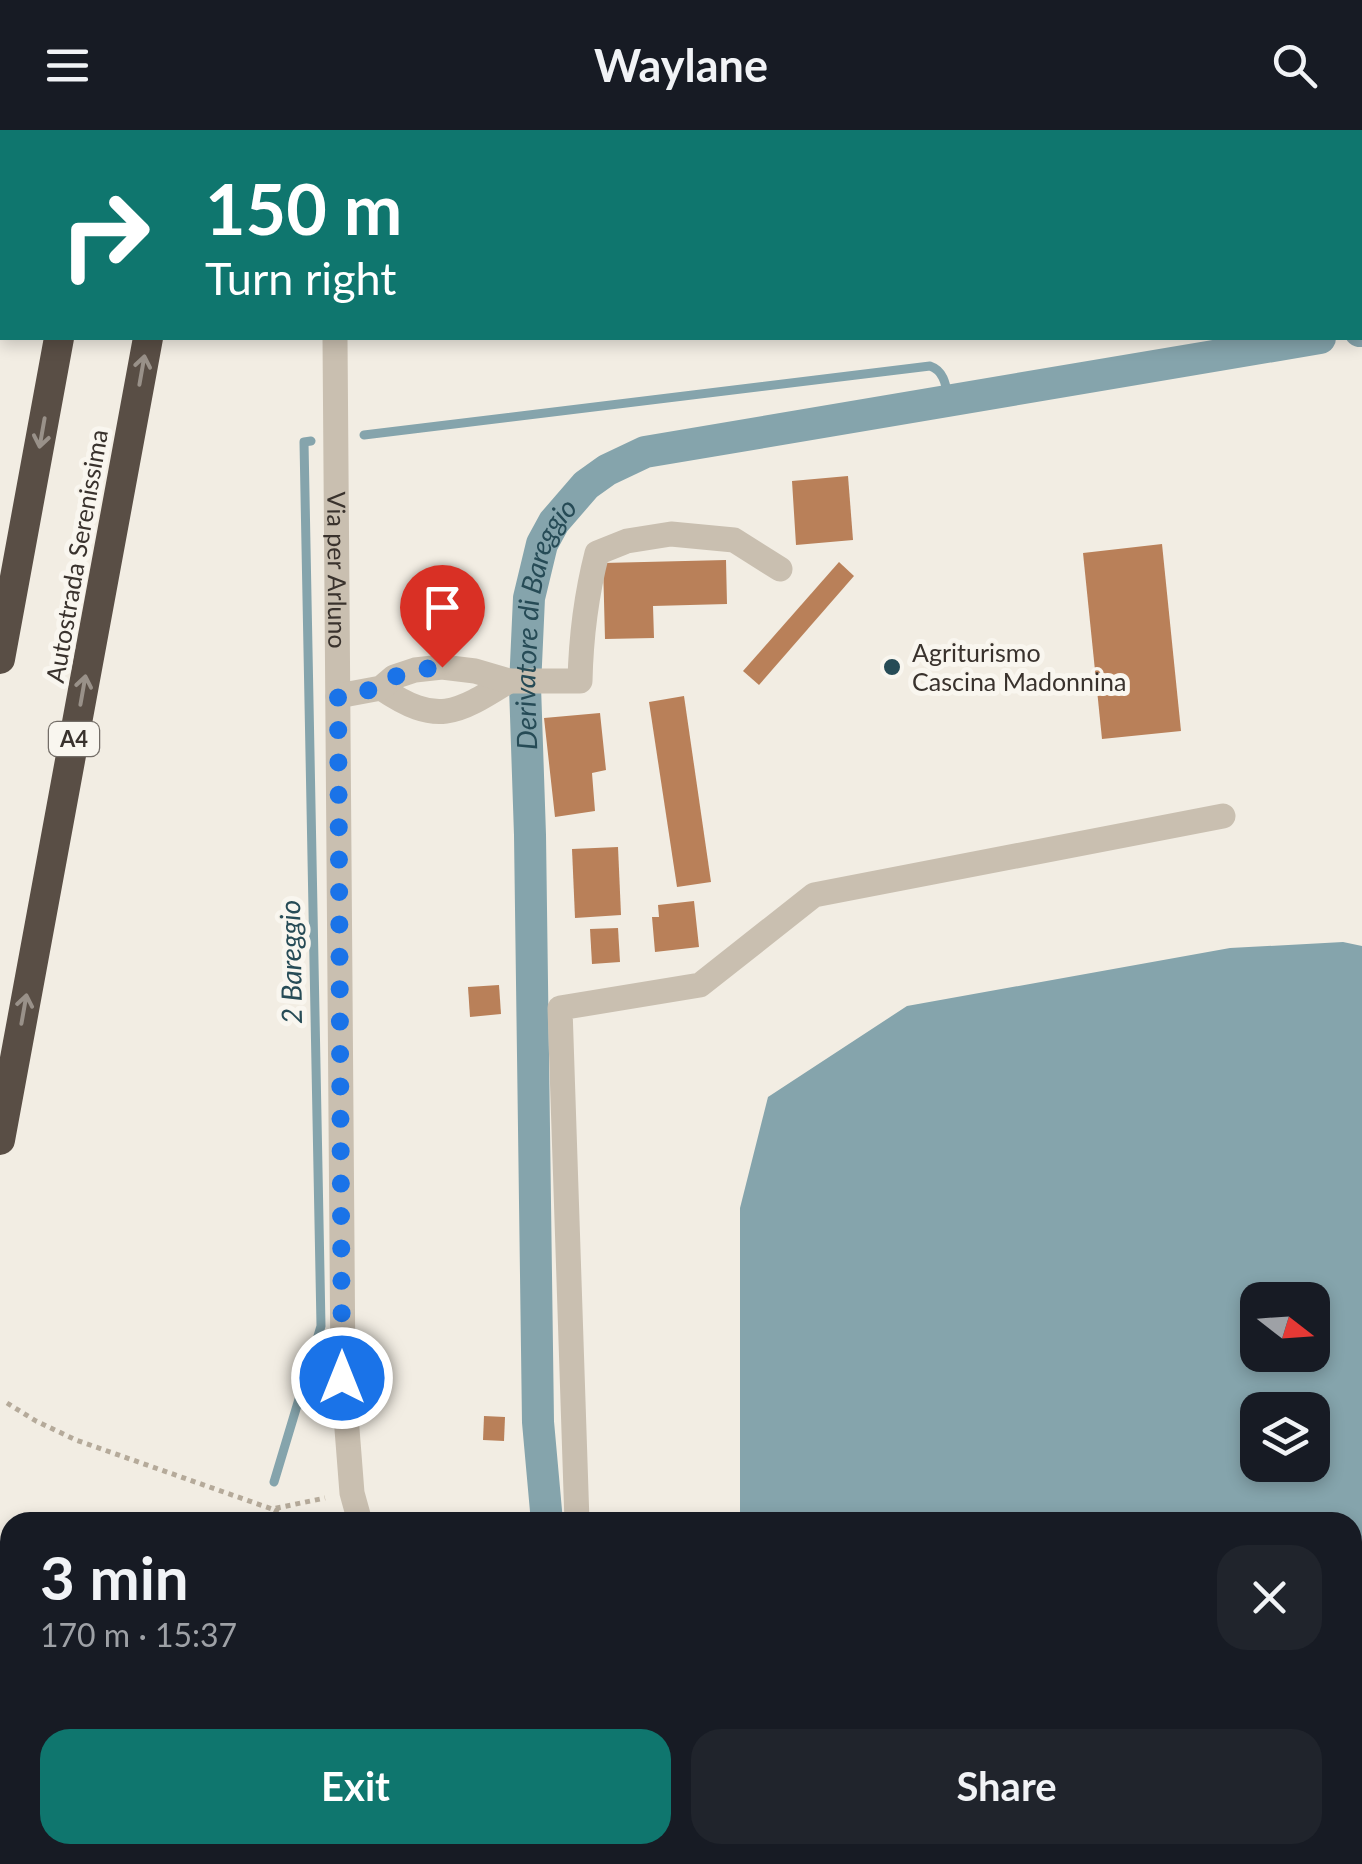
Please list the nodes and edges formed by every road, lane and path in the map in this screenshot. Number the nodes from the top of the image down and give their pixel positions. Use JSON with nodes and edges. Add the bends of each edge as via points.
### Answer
{"nodes":[{"id":1,"x":59,"y":340,"type":"edge"},
{"id":2,"x":148,"y":340,"type":"edge"},
{"id":3,"x":335,"y":340,"type":"edge"},
{"id":4,"x":780,"y":568,"type":"dead end"},
{"id":5,"x":0,"y":659,"type":"edge"},
{"id":6,"x":509,"y":681,"type":"junction"},
{"id":7,"x":381,"y":688,"type":"junction"},
{"id":8,"x":338,"y":696,"type":"junction"},
{"id":9,"x":1223,"y":816,"type":"dead end"},
{"id":10,"x":0,"y":1140,"type":"edge"},
{"id":11,"x":7,"y":1404,"type":"dead end"},
{"id":12,"x":352,"y":1493,"type":"junction"},
{"id":13,"x":272,"y":1509,"type":"junction"},
{"id":14,"x":278,"y":1512,"type":"edge"},
{"id":15,"x":357,"y":1512,"type":"edge"},
{"id":16,"x":576,"y":1512,"type":"edge"}],
"edges":[{"from":1,"to":5,"type":"highway","one_way":true},
{"from":10,"to":2,"type":"highway","name":"Autostrada Serenissima","number":"A4","one_way":true},
{"from":3,"to":8,"type":"street","name":"Via per Arluno"},
{"from":4,"to":6,"type":"street","via":[[734,540],[671,534],[597,553],[580,681]]},
{"from":6,"to":7,"type":"street","via":[[442,667],[394,677]]},
{"from":6,"to":7,"type":"street","via":[[473,704],[428,712]]},
{"from":7,"to":8,"type":"street"},
{"from":8,"to":12,"type":"street","name":"Via per Arluno","via":[[342,1378]]},
{"from":9,"to":16,"type":"street","via":[[814,895],[700,985],[560,1008]]},
{"from":11,"to":13,"type":"path","via":[[76,1440]]},
{"from":12,"to":13,"type":"path"},
{"from":12,"to":15,"type":"street","name":"Via per Arluno"},
{"from":13,"to":14,"type":"path"}]}
